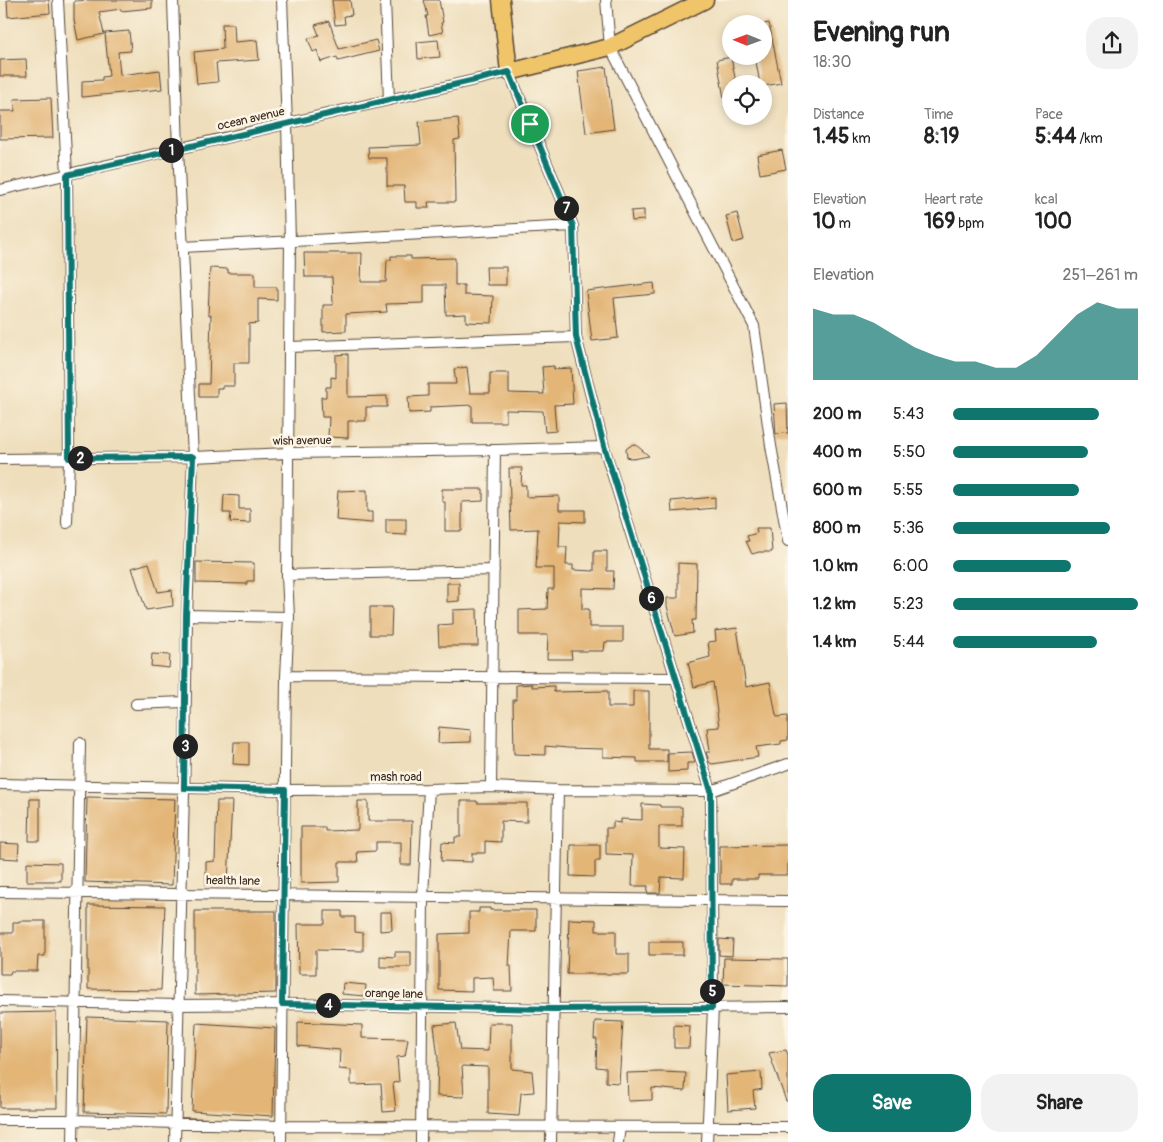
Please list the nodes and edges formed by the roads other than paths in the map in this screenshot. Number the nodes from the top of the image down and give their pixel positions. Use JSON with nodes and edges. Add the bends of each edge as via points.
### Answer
{"nodes":[{"id":1,"x":58,"y":0,"type":"edge"},
{"id":2,"x":173,"y":0,"type":"edge"},
{"id":3,"x":282,"y":0,"type":"edge"},
{"id":4,"x":385,"y":0,"type":"edge"},
{"id":5,"x":501,"y":0,"type":"edge"},
{"id":6,"x":606,"y":0,"type":"edge"},
{"id":7,"x":704,"y":0,"type":"edge"},
{"id":8,"x":610,"y":47,"type":"junction"},
{"id":9,"x":509,"y":72,"type":"junction"},
{"id":10,"x":389,"y":100,"type":"junction"},
{"id":11,"x":288,"y":123,"type":"junction"},
{"id":12,"x":178,"y":149,"type":"junction"},
{"id":13,"x":67,"y":175,"type":"junction"},
{"id":14,"x":0,"y":190,"type":"edge"},
{"id":15,"x":573,"y":226,"type":"junction"},
{"id":16,"x":290,"y":242,"type":"junction"},
{"id":17,"x":182,"y":247,"type":"junction"},
{"id":18,"x":576,"y":337,"type":"junction"},
{"id":19,"x":289,"y":346,"type":"junction"},
{"id":20,"x":604,"y":446,"type":"junction"},
{"id":21,"x":495,"y":450,"type":"junction"},
{"id":22,"x":288,"y":453,"type":"junction"},
{"id":23,"x":193,"y":457,"type":"junction"},
{"id":24,"x":69,"y":458,"type":"junction"},
{"id":25,"x":0,"y":460,"type":"edge"},
{"id":26,"x":67,"y":523,"type":"dead end"},
{"id":27,"x":788,"y":541,"type":"edge"},
{"id":28,"x":494,"y":570,"type":"junction"},
{"id":29,"x":287,"y":575,"type":"junction"},
{"id":30,"x":186,"y":615,"type":"junction"},
{"id":31,"x":289,"y":617,"type":"junction"},
{"id":32,"x":286,"y":676,"type":"junction"},
{"id":33,"x":492,"y":677,"type":"junction"},
{"id":34,"x":676,"y":678,"type":"junction"},
{"id":35,"x":184,"y":702,"type":"junction"},
{"id":36,"x":136,"y":704,"type":"dead end"},
{"id":37,"x":80,"y":743,"type":"dead end"},
{"id":38,"x":788,"y":764,"type":"edge"},
{"id":39,"x":0,"y":784,"type":"edge"},
{"id":40,"x":80,"y":786,"type":"junction"},
{"id":41,"x":491,"y":787,"type":"junction"},
{"id":42,"x":184,"y":788,"type":"junction"},
{"id":43,"x":285,"y":790,"type":"junction"},
{"id":44,"x":429,"y":790,"type":"junction"},
{"id":45,"x":558,"y":790,"type":"junction"},
{"id":46,"x":711,"y":791,"type":"junction"},
{"id":47,"x":0,"y":892,"type":"edge"},
{"id":48,"x":78,"y":892,"type":"junction"},
{"id":49,"x":181,"y":893,"type":"junction"},
{"id":50,"x":284,"y":894,"type":"junction"},
{"id":51,"x":423,"y":896,"type":"junction"},
{"id":52,"x":555,"y":897,"type":"junction"},
{"id":53,"x":712,"y":901,"type":"junction"},
{"id":54,"x":788,"y":901,"type":"edge"},
{"id":55,"x":0,"y":1001,"type":"edge"},
{"id":56,"x":76,"y":1003,"type":"junction"},
{"id":57,"x":282,"y":1004,"type":"junction"},
{"id":58,"x":178,"y":1005,"type":"junction"},
{"id":59,"x":423,"y":1007,"type":"junction"},
{"id":60,"x":788,"y":1007,"type":"edge"},
{"id":61,"x":712,"y":1008,"type":"junction"},
{"id":62,"x":553,"y":1009,"type":"junction"},
{"id":63,"x":0,"y":1120,"type":"edge"},
{"id":64,"x":73,"y":1120,"type":"junction"},
{"id":65,"x":175,"y":1124,"type":"junction"},
{"id":66,"x":281,"y":1126,"type":"junction"},
{"id":67,"x":421,"y":1126,"type":"junction"},
{"id":68,"x":551,"y":1127,"type":"junction"},
{"id":69,"x":620,"y":1127,"type":"junction"},
{"id":70,"x":707,"y":1127,"type":"junction"},
{"id":71,"x":788,"y":1127,"type":"edge"},
{"id":72,"x":73,"y":1142,"type":"edge"},
{"id":73,"x":175,"y":1142,"type":"edge"},
{"id":74,"x":281,"y":1142,"type":"edge"},
{"id":75,"x":421,"y":1142,"type":"edge"},
{"id":76,"x":551,"y":1142,"type":"edge"},
{"id":77,"x":618,"y":1142,"type":"edge"},
{"id":78,"x":706,"y":1142,"type":"edge"}],
"edges":[{"from":1,"to":13,"type":"street"},
{"from":2,"to":12,"type":"street"},
{"from":3,"to":11,"type":"street"},
{"from":4,"to":10,"type":"street"},
{"from":5,"to":9,"type":"main road"},
{"from":6,"to":8,"type":"street"},
{"from":7,"to":8,"type":"main road"},
{"from":8,"to":9,"type":"main road"},
{"from":8,"to":27,"type":"street","via":[[754,326]]},
{"from":9,"to":10,"type":"street","name":"ocean avenue"},
{"from":9,"to":15,"type":"street"},
{"from":10,"to":11,"type":"street","name":"ocean avenue"},
{"from":11,"to":12,"type":"street","name":"ocean avenue"},
{"from":11,"to":16,"type":"street"},
{"from":12,"to":13,"type":"street","name":"ocean avenue"},
{"from":12,"to":17,"type":"street"},
{"from":13,"to":14,"type":"street","name":"ocean avenue"},
{"from":13,"to":24,"type":"street"},
{"from":15,"to":16,"type":"street"},
{"from":15,"to":18,"type":"street"},
{"from":16,"to":17,"type":"street"},
{"from":16,"to":19,"type":"street"},
{"from":17,"to":23,"type":"street"},
{"from":18,"to":19,"type":"street"},
{"from":18,"to":20,"type":"street"},
{"from":19,"to":22,"type":"street"},
{"from":20,"to":21,"type":"street","name":"wish avenue"},
{"from":20,"to":34,"type":"street"},
{"from":21,"to":22,"type":"street","name":"wish avenue"},
{"from":21,"to":28,"type":"street"},
{"from":22,"to":23,"type":"street","name":"wish avenue"},
{"from":22,"to":29,"type":"street"},
{"from":23,"to":24,"type":"street","name":"wish avenue"},
{"from":23,"to":30,"type":"street"},
{"from":24,"to":25,"type":"street","name":"wish avenue"},
{"from":24,"to":26,"type":"street"},
{"from":28,"to":29,"type":"street"},
{"from":28,"to":33,"type":"street"},
{"from":29,"to":31,"type":"street"},
{"from":30,"to":31,"type":"street"},
{"from":30,"to":35,"type":"street"},
{"from":31,"to":32,"type":"street"},
{"from":32,"to":33,"type":"street"},
{"from":32,"to":43,"type":"street"},
{"from":33,"to":34,"type":"street"},
{"from":33,"to":41,"type":"street"},
{"from":34,"to":46,"type":"street"},
{"from":35,"to":36,"type":"street"},
{"from":35,"to":42,"type":"street"},
{"from":37,"to":40,"type":"street"},
{"from":38,"to":46,"type":"street","name":"mash road"},
{"from":39,"to":40,"type":"street","name":"mash road"},
{"from":40,"to":42,"type":"street","name":"mash road"},
{"from":40,"to":48,"type":"street"},
{"from":41,"to":44,"type":"street","name":"mash road"},
{"from":41,"to":45,"type":"street","name":"mash road"},
{"from":42,"to":43,"type":"street","name":"mash road"},
{"from":42,"to":49,"type":"street"},
{"from":43,"to":44,"type":"street","name":"mash road"},
{"from":43,"to":50,"type":"street"},
{"from":44,"to":51,"type":"street"},
{"from":45,"to":46,"type":"street","name":"mash road"},
{"from":45,"to":52,"type":"street"},
{"from":46,"to":53,"type":"street"},
{"from":47,"to":48,"type":"street","name":"health lane"},
{"from":48,"to":49,"type":"street","name":"health lane"},
{"from":48,"to":56,"type":"street"},
{"from":49,"to":50,"type":"street","name":"health lane"},
{"from":49,"to":58,"type":"street"},
{"from":50,"to":51,"type":"street","name":"health lane"},
{"from":50,"to":57,"type":"street"},
{"from":51,"to":52,"type":"street","name":"health lane"},
{"from":51,"to":59,"type":"street"},
{"from":52,"to":53,"type":"street","name":"health lane"},
{"from":52,"to":62,"type":"street"},
{"from":53,"to":54,"type":"street","name":"health lane"},
{"from":53,"to":61,"type":"street"},
{"from":55,"to":56,"type":"street","name":"orange lane"},
{"from":56,"to":58,"type":"street","name":"orange lane"},
{"from":56,"to":64,"type":"street"},
{"from":57,"to":58,"type":"street","name":"orange lane"},
{"from":57,"to":59,"type":"street","name":"orange lane"},
{"from":57,"to":66,"type":"street"},
{"from":58,"to":65,"type":"street"},
{"from":59,"to":62,"type":"street","name":"orange lane"},
{"from":59,"to":67,"type":"street"},
{"from":60,"to":61,"type":"street","name":"orange lane"},
{"from":61,"to":62,"type":"street","name":"orange lane"},
{"from":61,"to":70,"type":"street"},
{"from":62,"to":68,"type":"street"},
{"from":63,"to":64,"type":"street"},
{"from":64,"to":65,"type":"street"},
{"from":64,"to":72,"type":"street"},
{"from":65,"to":66,"type":"street"},
{"from":65,"to":73,"type":"street"},
{"from":66,"to":67,"type":"street"},
{"from":66,"to":74,"type":"street"},
{"from":67,"to":68,"type":"street"},
{"from":67,"to":75,"type":"street"},
{"from":68,"to":69,"type":"street"},
{"from":68,"to":76,"type":"street"},
{"from":69,"to":70,"type":"street"},
{"from":69,"to":77,"type":"street"},
{"from":70,"to":71,"type":"street"},
{"from":70,"to":78,"type":"street"}]}
